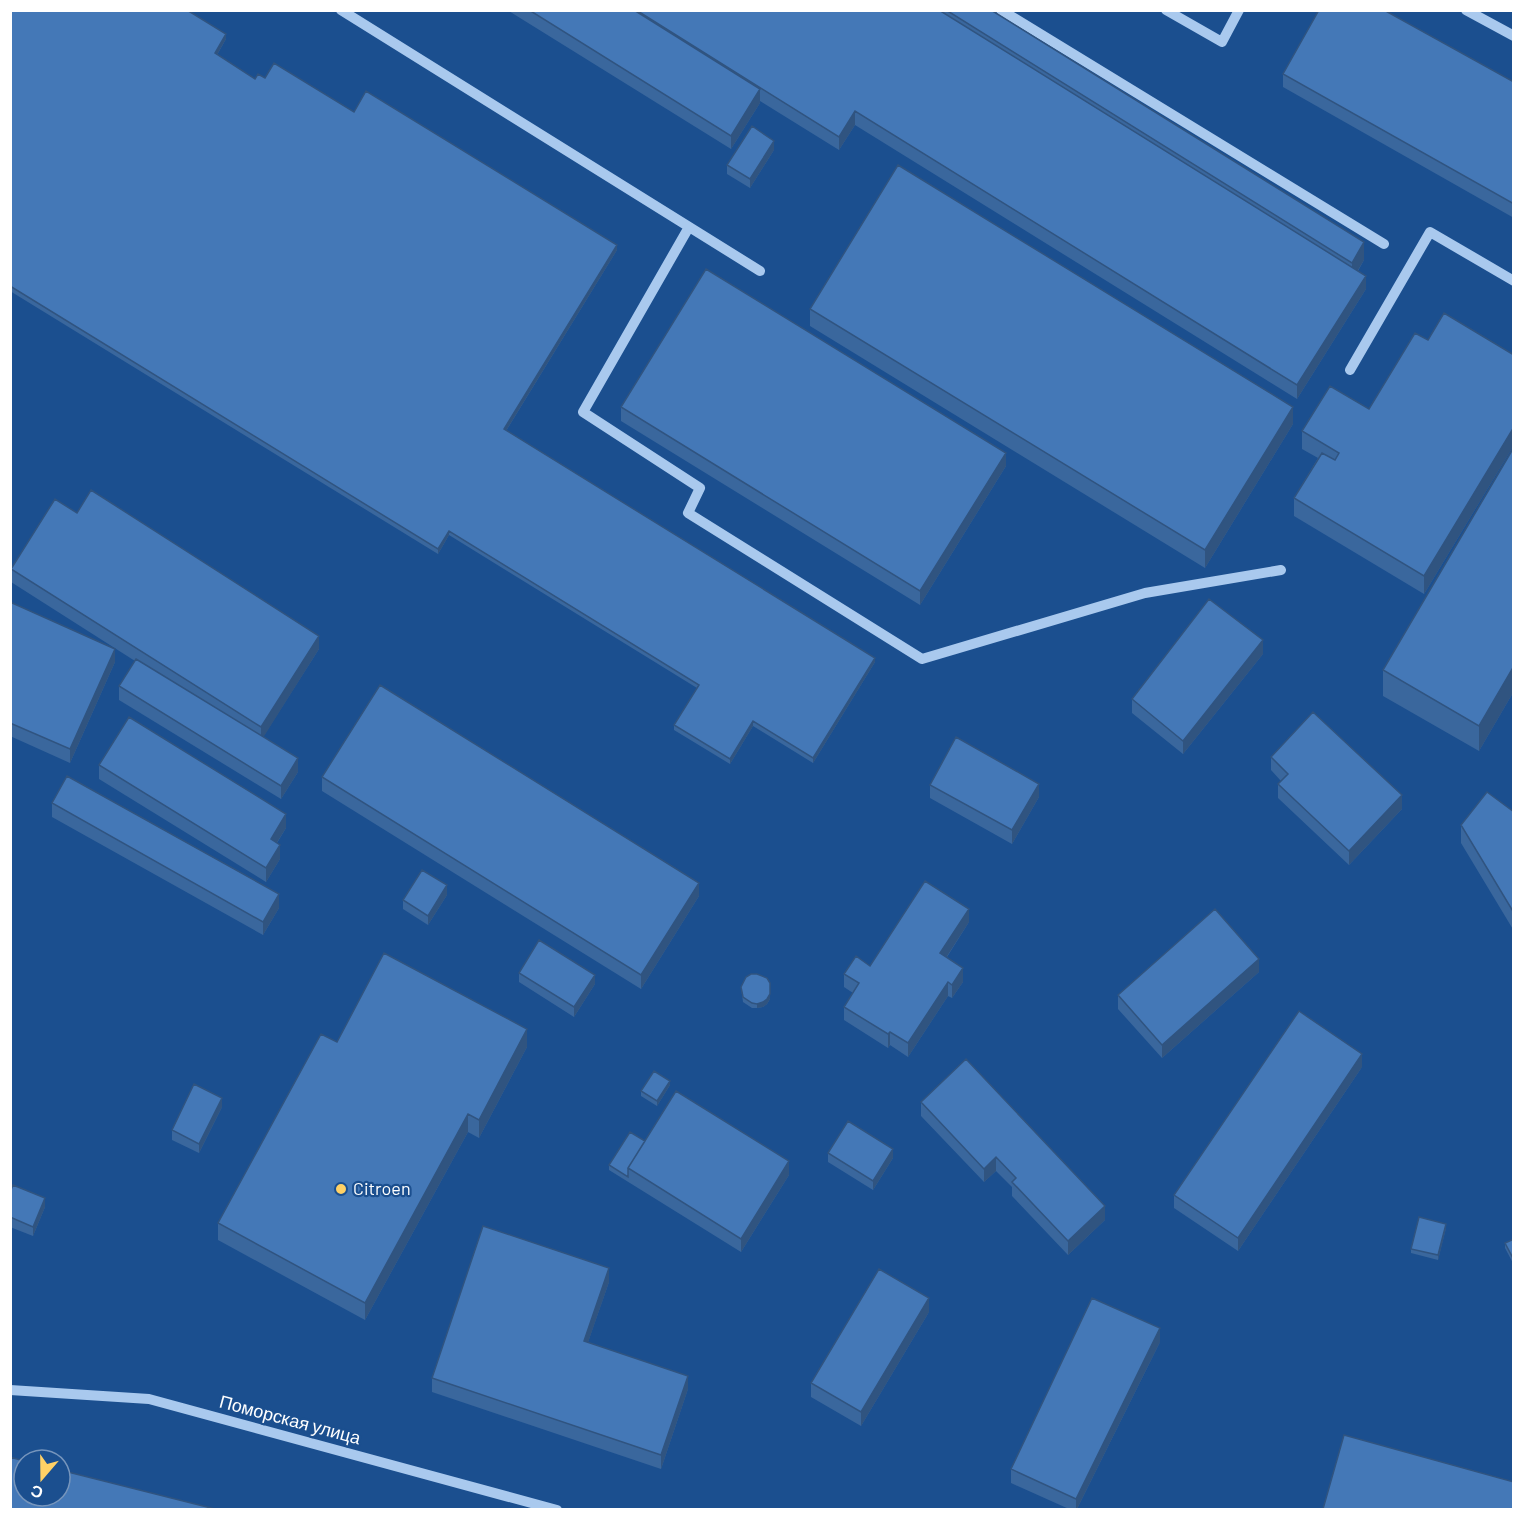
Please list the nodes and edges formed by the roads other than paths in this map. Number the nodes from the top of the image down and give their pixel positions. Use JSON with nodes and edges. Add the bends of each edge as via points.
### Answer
{"nodes":[{"id":1,"x":341,"y":10,"type":"edge"},
{"id":2,"x":1001,"y":10,"type":"edge"},
{"id":3,"x":1166,"y":10,"type":"edge"},
{"id":4,"x":1239,"y":10,"type":"edge"},
{"id":5,"x":1466,"y":10,"type":"edge"},
{"id":6,"x":1514,"y":36,"type":"edge"},
{"id":7,"x":689,"y":227,"type":"junction"},
{"id":8,"x":1384,"y":244,"type":"dead end"},
{"id":9,"x":760,"y":271,"type":"dead end"},
{"id":10,"x":1514,"y":281,"type":"edge"},
{"id":11,"x":1350,"y":370,"type":"dead end"},
{"id":12,"x":1281,"y":570,"type":"dead end"},
{"id":13,"x":10,"y":1390,"type":"edge"},
{"id":14,"x":557,"y":1509,"type":"edge"}],
"edges":[{"from":1,"to":7,"type":"street"},
{"from":2,"to":8,"type":"street"},
{"from":3,"to":4,"type":"street","via":[[1222,42]]},
{"from":5,"to":6,"type":"street"},
{"from":7,"to":9,"type":"street"},
{"from":7,"to":12,"type":"street","via":[[583,412],[700,488],[688,513],[922,659],[1145,593]]},
{"from":10,"to":11,"type":"street","via":[[1430,232]]},
{"from":13,"to":14,"type":"street","name":"Поморская улица","via":[[149,1399]]}]}
